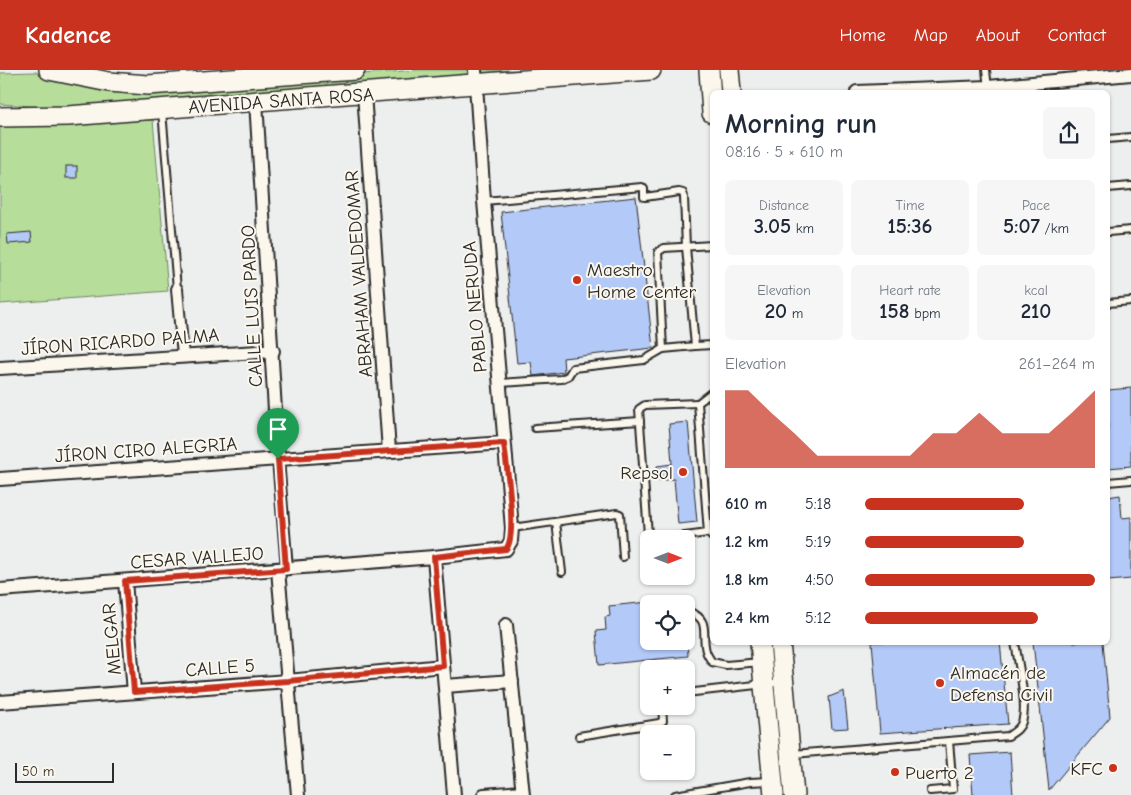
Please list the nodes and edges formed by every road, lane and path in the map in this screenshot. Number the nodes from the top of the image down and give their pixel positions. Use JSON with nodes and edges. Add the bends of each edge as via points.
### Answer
{"nodes":[{"id":1,"x":48,"y":70,"type":"edge"},
{"id":2,"x":354,"y":70,"type":"edge"},
{"id":3,"x":651,"y":70,"type":"edge"},
{"id":4,"x":708,"y":70,"type":"edge"},
{"id":5,"x":729,"y":70,"type":"edge"},
{"id":6,"x":986,"y":70,"type":"edge"},
{"id":7,"x":268,"y":74,"type":"edge"},
{"id":8,"x":1131,"y":74,"type":"edge"},
{"id":9,"x":246,"y":75,"type":"edge"},
{"id":10,"x":476,"y":77,"type":"edge"},
{"id":11,"x":731,"y":90,"type":"edge"},
{"id":12,"x":988,"y":90,"type":"edge"},
{"id":13,"x":710,"y":92,"type":"edge"},
{"id":14,"x":364,"y":94,"type":"junction"},
{"id":15,"x":256,"y":101,"type":"junction"},
{"id":16,"x":162,"y":109,"type":"junction"},
{"id":17,"x":0,"y":116,"type":"edge"},
{"id":18,"x":1131,"y":137,"type":"edge"},
{"id":19,"x":1110,"y":139,"type":"edge"},
{"id":20,"x":1131,"y":186,"type":"edge"},
{"id":21,"x":1110,"y":188,"type":"edge"},
{"id":22,"x":484,"y":201,"type":"junction"},
{"id":23,"x":1131,"y":230,"type":"edge"},
{"id":24,"x":1110,"y":232,"type":"edge"},
{"id":25,"x":710,"y":245,"type":"edge"},
{"id":26,"x":686,"y":247,"type":"junction"},
{"id":27,"x":177,"y":289,"type":"joint"},
{"id":28,"x":1131,"y":301,"type":"edge"},
{"id":29,"x":1110,"y":303,"type":"edge"},
{"id":30,"x":710,"y":345,"type":"edge"},
{"id":31,"x":696,"y":346,"type":"junction"},
{"id":32,"x":663,"y":349,"type":"junction"},
{"id":33,"x":272,"y":351,"type":"junction"},
{"id":34,"x":183,"y":356,"type":"junction"},
{"id":35,"x":0,"y":368,"type":"edge"},
{"id":36,"x":500,"y":383,"type":"junction"},
{"id":37,"x":710,"y":394,"type":"edge"},
{"id":38,"x":698,"y":403,"type":"junction"},
{"id":39,"x":640,"y":421,"type":"junction"},
{"id":40,"x":535,"y":428,"type":"dead end"},
{"id":41,"x":504,"y":443,"type":"junction"},
{"id":42,"x":389,"y":451,"type":"junction"},
{"id":43,"x":278,"y":459,"type":"junction"},
{"id":44,"x":0,"y":479,"type":"edge"},
{"id":45,"x":1131,"y":480,"type":"edge"},
{"id":46,"x":1110,"y":482,"type":"edge"},
{"id":47,"x":556,"y":522,"type":"junction"},
{"id":48,"x":648,"y":530,"type":"edge"},
{"id":49,"x":512,"y":534,"type":"junction"},
{"id":50,"x":710,"y":536,"type":"edge"},
{"id":51,"x":695,"y":537,"type":"edge"},
{"id":52,"x":434,"y":557,"type":"junction"},
{"id":53,"x":623,"y":557,"type":"dead end"},
{"id":54,"x":282,"y":569,"type":"junction"},
{"id":55,"x":562,"y":572,"type":"dead end"},
{"id":56,"x":125,"y":581,"type":"junction"},
{"id":57,"x":0,"y":590,"type":"edge"},
{"id":58,"x":695,"y":614,"type":"edge"},
{"id":59,"x":506,"y":624,"type":"dead end"},
{"id":60,"x":760,"y":645,"type":"edge"},
{"id":61,"x":780,"y":645,"type":"edge"},
{"id":62,"x":1015,"y":645,"type":"edge"},
{"id":63,"x":762,"y":662,"type":"junction"},
{"id":64,"x":443,"y":666,"type":"junction"},
{"id":65,"x":288,"y":681,"type":"junction"},
{"id":66,"x":512,"y":681,"type":"junction"},
{"id":67,"x":784,"y":682,"type":"junction"},
{"id":68,"x":764,"y":684,"type":"junction"},
{"id":69,"x":445,"y":686,"type":"junction"},
{"id":70,"x":134,"y":692,"type":"junction"},
{"id":71,"x":695,"y":692,"type":"edge"},
{"id":72,"x":0,"y":702,"type":"edge"},
{"id":73,"x":664,"y":715,"type":"edge"},
{"id":74,"x":579,"y":736,"type":"dead end"},
{"id":75,"x":949,"y":741,"type":"junction"},
{"id":76,"x":790,"y":754,"type":"junction"},
{"id":77,"x":773,"y":788,"type":"edge"},
{"id":78,"x":930,"y":791,"type":"dead end"},
{"id":79,"x":522,"y":793,"type":"edge"},
{"id":80,"x":700,"y":793,"type":"edge"},
{"id":81,"x":298,"y":795,"type":"edge"},
{"id":82,"x":454,"y":795,"type":"edge"},
{"id":83,"x":484,"y":795,"type":"edge"},
{"id":84,"x":675,"y":795,"type":"edge"},
{"id":85,"x":794,"y":795,"type":"edge"}],
"edges":[{"from":1,"to":9,"type":"main road","name":"AVENIDA SANTA ROSA","via":[[148,86]]},
{"from":2,"to":7,"type":"main road","name":"AVENIDA SANTA ROSA"},
{"from":3,"to":10,"type":"main road","name":"AVENIDA SANTA ROSA"},
{"from":4,"to":13,"type":"main road"},
{"from":5,"to":11,"type":"main road"},
{"from":6,"to":12,"type":"lane"},
{"from":7,"to":9,"type":"main road","name":"AVENIDA SANTA ROSA"},
{"from":8,"to":12,"type":"street"},
{"from":10,"to":14,"type":"main road","name":"AVENIDA SANTA ROSA"},
{"from":10,"to":22,"type":"street","name":"PABLO NERUDA"},
{"from":14,"to":15,"type":"main road","name":"AVENIDA SANTA ROSA"},
{"from":14,"to":42,"type":"street","name":"ABRAHAM VALDEDOMAR"},
{"from":15,"to":16,"type":"main road","name":"AVENIDA SANTA ROSA"},
{"from":15,"to":33,"type":"street","name":"CALLE LUIS PARDO"},
{"from":16,"to":17,"type":"main road","name":"AVENIDA SANTA ROSA","via":[[68,116]]},
{"from":16,"to":27,"type":"lane"},
{"from":18,"to":19,"type":"lane"},
{"from":20,"to":21,"type":"lane"},
{"from":22,"to":26,"type":"lane","via":[[642,187],[645,197],[679,192],[684,197]]},
{"from":22,"to":36,"type":"street","name":"PABLO NERUDA"},
{"from":23,"to":24,"type":"lane"},
{"from":25,"to":26,"type":"lane"},
{"from":26,"to":31,"type":"lane"},
{"from":26,"to":32,"type":"lane","via":[[664,248],[658,252]]},
{"from":27,"to":34,"type":"street"},
{"from":28,"to":29,"type":"lane"},
{"from":30,"to":31,"type":"lane"},
{"from":31,"to":32,"type":"lane"},
{"from":32,"to":36,"type":"lane","via":[[644,360],[572,368],[568,376],[561,379]]},
{"from":33,"to":34,"type":"street","name":"JÍRON RICARDO PALMA"},
{"from":33,"to":43,"type":"street","name":"CALLE LUIS PARDO"},
{"from":34,"to":35,"type":"street","name":"JÍRON RICARDO PALMA"},
{"from":36,"to":41,"type":"street","name":"PABLO NERUDA"},
{"from":37,"to":38,"type":"lane"},
{"from":38,"to":39,"type":"lane","via":[[645,405],[639,409]]},
{"from":38,"to":50,"type":"lane"},
{"from":39,"to":40,"type":"lane"},
{"from":39,"to":48,"type":"lane"},
{"from":41,"to":42,"type":"street","name":"JÍRON CIRO ALEGRIA"},
{"from":41,"to":49,"type":"street","name":"PABLO NERUDA"},
{"from":42,"to":43,"type":"street","name":"JÍRON CIRO ALEGRIA"},
{"from":43,"to":44,"type":"street","name":"JÍRON CIRO ALEGRIA"},
{"from":43,"to":54,"type":"street","name":"CALLE LUIS PARDO"},
{"from":45,"to":46,"type":"lane"},
{"from":47,"to":49,"type":"lane"},
{"from":47,"to":53,"type":"lane","via":[[620,514]]},
{"from":47,"to":55,"type":"lane"},
{"from":49,"to":52,"type":"street","name":"CESAR VALLEJO","via":[[506,549]]},
{"from":50,"to":51,"type":"lane"},
{"from":52,"to":54,"type":"street","name":"CESAR VALLEJO"},
{"from":52,"to":64,"type":"street"},
{"from":54,"to":56,"type":"street","name":"CESAR VALLEJO"},
{"from":54,"to":65,"type":"street","name":"CALLE LUIS PARDO"},
{"from":56,"to":57,"type":"street","name":"CESAR VALLEJO"},
{"from":56,"to":70,"type":"street","name":"MELGAR"},
{"from":58,"to":63,"type":"lane","via":[[704,623],[706,652],[712,662],[726,665]]},
{"from":59,"to":66,"type":"street"},
{"from":60,"to":63,"type":"main road"},
{"from":61,"to":67,"type":"main road"},
{"from":62,"to":75,"type":"lane","via":[[1024,709],[1022,723],[1008,736]]},
{"from":63,"to":68,"type":"main road"},
{"from":64,"to":65,"type":"street","name":"CALLE 5"},
{"from":64,"to":69,"type":"street"},
{"from":65,"to":70,"type":"street","name":"CALLE 5"},
{"from":65,"to":81,"type":"street","name":"CALLE LUIS PARDO"},
{"from":66,"to":69,"type":"street"},
{"from":66,"to":79,"type":"street"},
{"from":67,"to":68,"type":"lane"},
{"from":67,"to":76,"type":"main road"},
{"from":68,"to":71,"type":"lane"},
{"from":68,"to":77,"type":"main road"},
{"from":69,"to":82,"type":"street"},
{"from":70,"to":72,"type":"street","name":"CALLE 5"},
{"from":73,"to":74,"type":"lane","via":[[663,721],[659,723]]},
{"from":75,"to":76,"type":"lane"},
{"from":75,"to":78,"type":"lane","via":[[952,789]]},
{"from":76,"to":85,"type":"main road"},
{"from":77,"to":80,"type":"lane","via":[[750,782]]},
{"from":79,"to":83,"type":"street"},
{"from":80,"to":84,"type":"lane"}]}
